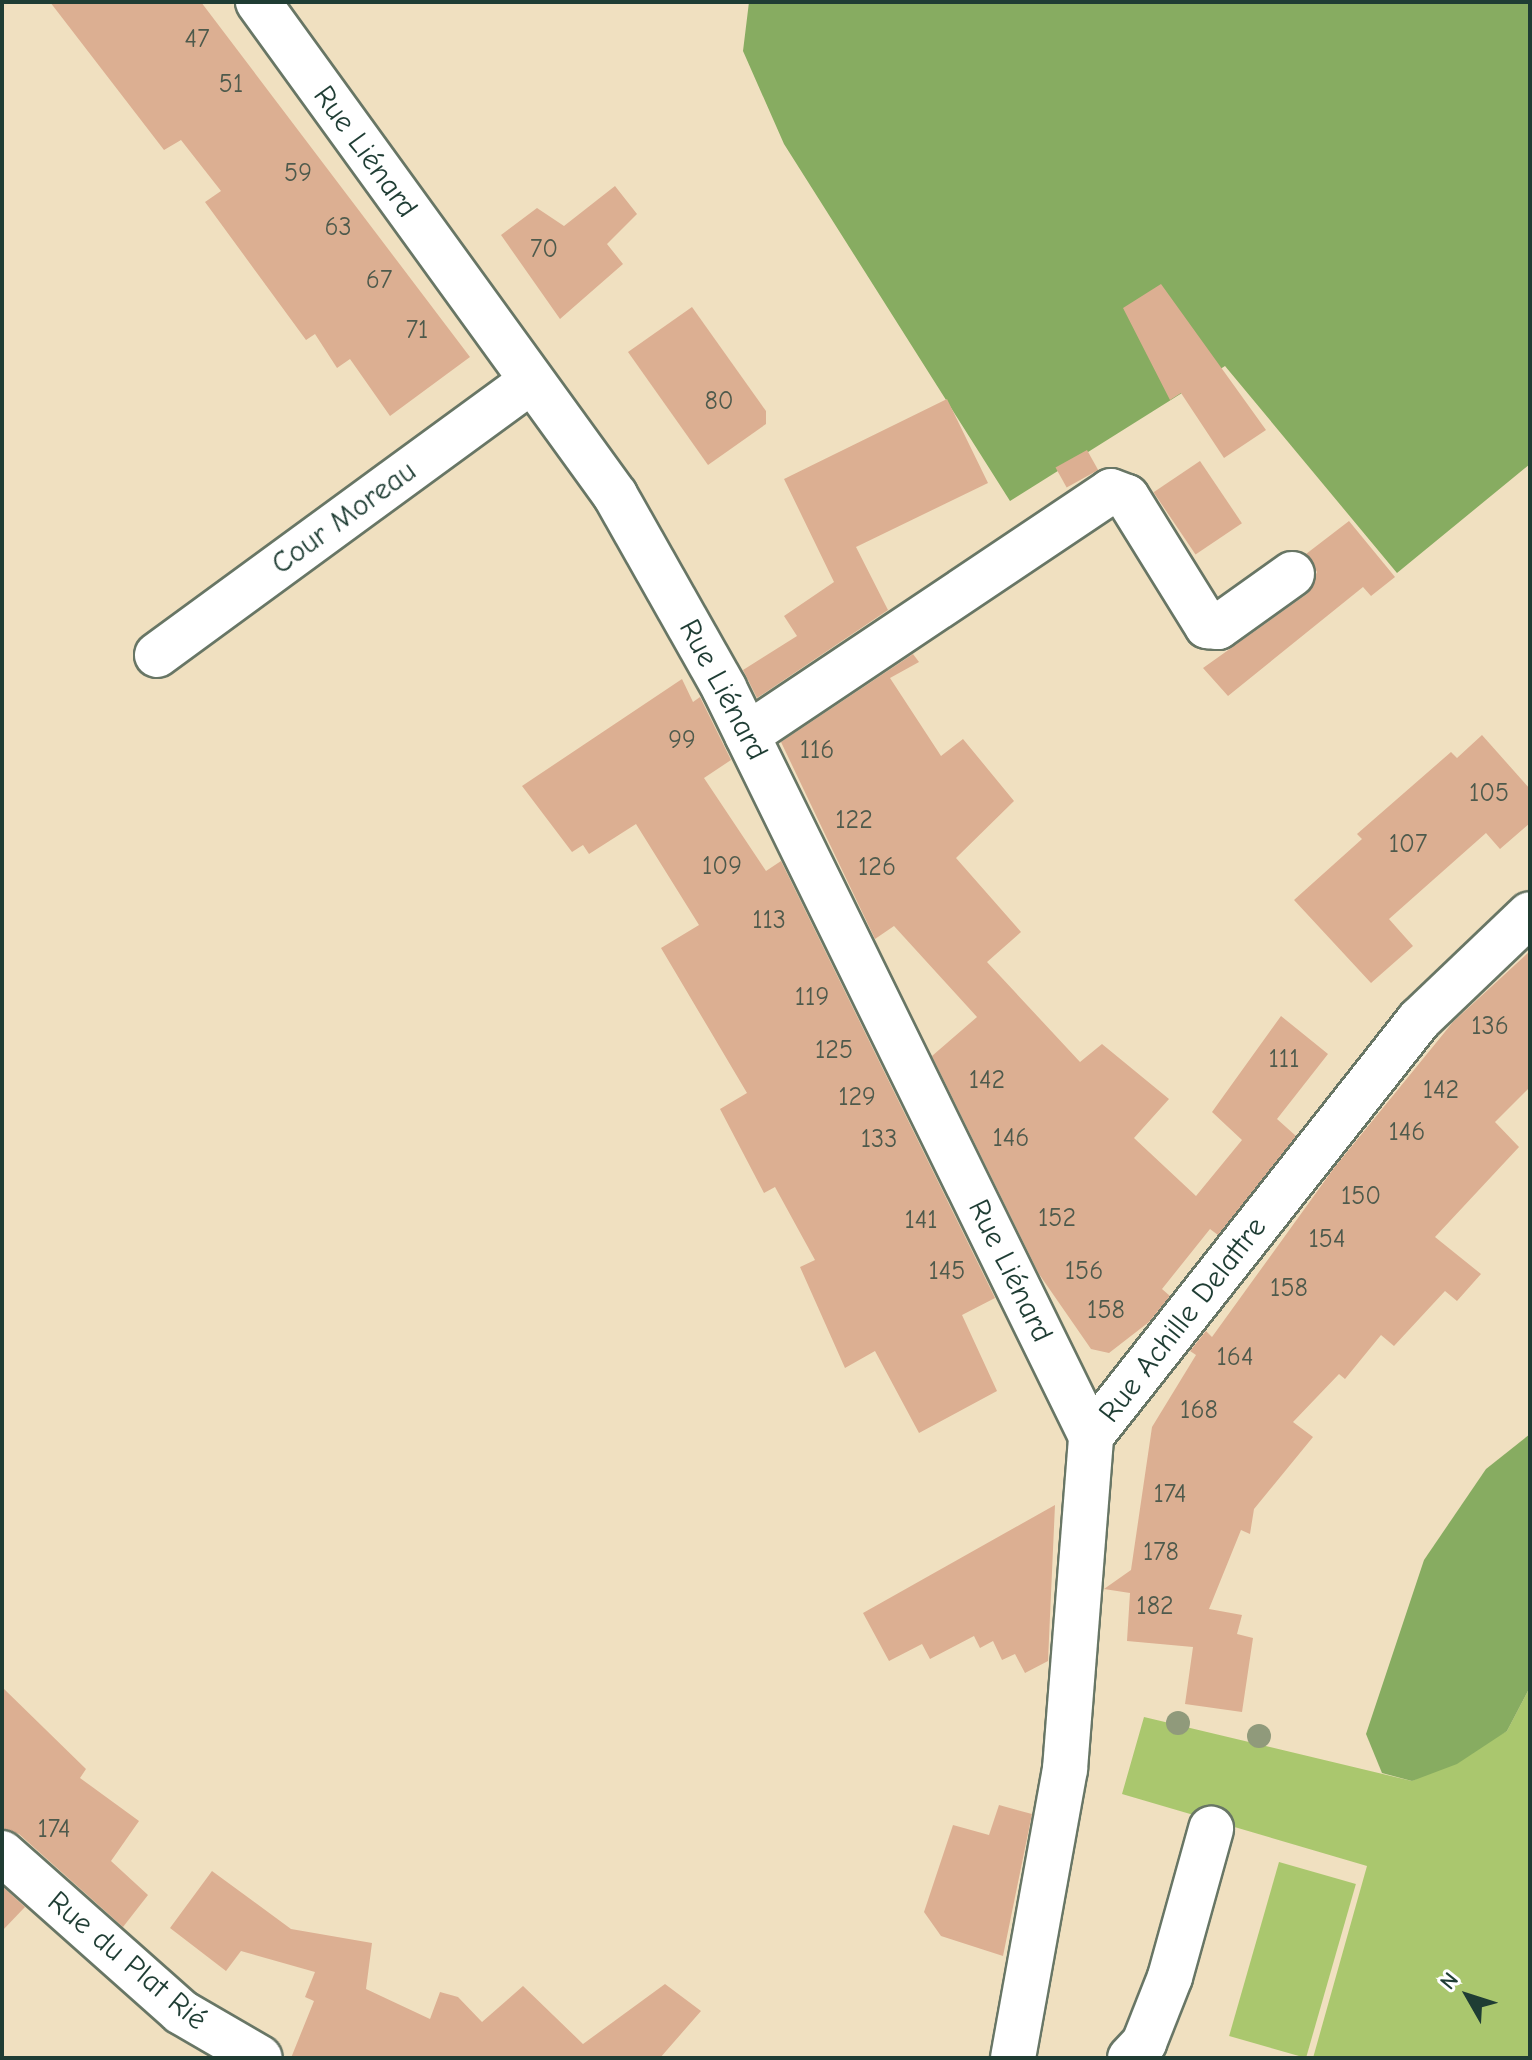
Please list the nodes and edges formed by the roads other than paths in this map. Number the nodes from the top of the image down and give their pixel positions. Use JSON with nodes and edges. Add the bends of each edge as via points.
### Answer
{"nodes":[{"id":1,"x":258,"y":2,"type":"edge"},
{"id":2,"x":530,"y":382,"type":"junction"},
{"id":3,"x":1292,"y":574,"type":"dead end"},
{"id":4,"x":157,"y":655,"type":"dead end"},
{"id":5,"x":747,"y":735,"type":"junction"},
{"id":6,"x":1530,"y":914,"type":"edge"},
{"id":7,"x":1091,"y":1436,"type":"junction"},
{"id":8,"x":1211,"y":1829,"type":"dead end"},
{"id":9,"x":2,"y":1853,"type":"edge"},
{"id":10,"x":1025,"y":2057,"type":"edge"},
{"id":11,"x":260,"y":2058,"type":"edge"},
{"id":12,"x":1130,"y":2058,"type":"edge"}],
"edges":[{"from":1,"to":2,"type":"street","name":"Rue Liénard"},
{"from":2,"to":4,"type":"street","name":"Cour Moreau"},
{"from":2,"to":5,"type":"street","name":"Rue Liénard","via":[[615,495]]},
{"from":3,"to":5,"type":"street","via":[[1218,627],[1207,626],[1127,497],[1111,491]]},
{"from":5,"to":7,"type":"street","name":"Rue Liénard"},
{"from":6,"to":7,"type":"street","name":"Rue Achille Delattre","via":[[1419,1020]]},
{"from":7,"to":10,"type":"street","name":"Rue Achille Delattre","via":[[1065,1769]]},
{"from":8,"to":12,"type":"street","via":[[1170,1977],[1144,2043]]},
{"from":9,"to":11,"type":"street","name":"Rue du Plat Rié","via":[[181,2012]]}]}
